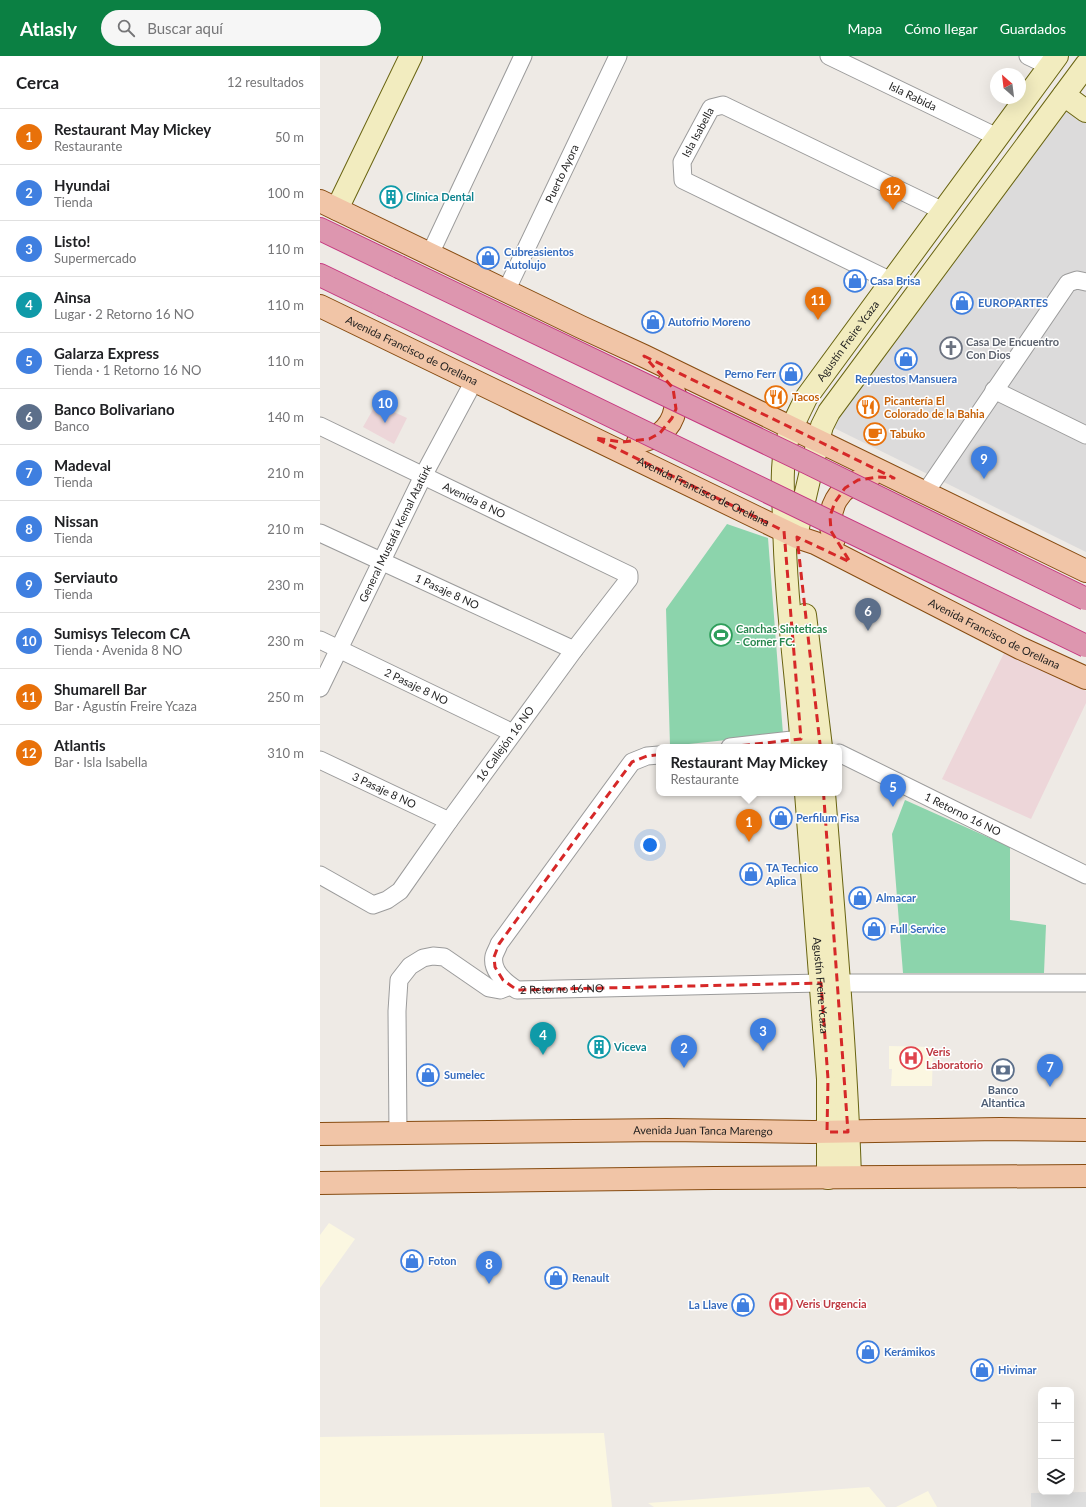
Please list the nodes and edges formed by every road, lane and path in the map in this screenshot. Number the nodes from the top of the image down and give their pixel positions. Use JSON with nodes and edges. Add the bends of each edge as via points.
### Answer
{"nodes":[{"id":1,"x":411,"y":56,"type":"edge"},
{"id":2,"x":523,"y":56,"type":"edge"},
{"id":3,"x":618,"y":56,"type":"edge"},
{"id":4,"x":828,"y":56,"type":"edge"},
{"id":5,"x":1028,"y":56,"type":"edge"},
{"id":6,"x":1053,"y":61,"type":"edge"},
{"id":7,"x":1086,"y":65,"type":"edge"},
{"id":8,"x":1064,"y":95,"type":"junction"},
{"id":9,"x":1086,"y":111,"type":"edge"},
{"id":10,"x":997,"y":137,"type":"junction"},
{"id":11,"x":329,"y":205,"type":"edge"},
{"id":12,"x":943,"y":211,"type":"junction"},
{"id":13,"x":320,"y":229,"type":"edge"},
{"id":14,"x":430,"y":254,"type":"junction"},
{"id":15,"x":320,"y":275,"type":"edge"},
{"id":16,"x":891,"y":281,"type":"junction"},
{"id":17,"x":1086,"y":282,"type":"edge"},
{"id":18,"x":506,"y":291,"type":"junction"},
{"id":19,"x":320,"y":306,"type":"edge"},
{"id":20,"x":644,"y":356,"type":"junction"},
{"id":21,"x":474,"y":381,"type":"junction"},
{"id":22,"x":994,"y":390,"type":"junction"},
{"id":23,"x":320,"y":426,"type":"edge"},
{"id":24,"x":792,"y":429,"type":"junction"},
{"id":25,"x":1086,"y":435,"type":"edge"},
{"id":26,"x":595,"y":438,"type":"junction"},
{"id":27,"x":818,"y":441,"type":"junction"},
{"id":28,"x":423,"y":476,"type":"junction"},
{"id":29,"x":894,"y":478,"type":"junction"},
{"id":30,"x":925,"y":493,"type":"junction"},
{"id":31,"x":320,"y":533,"type":"edge"},
{"id":32,"x":790,"y":534,"type":"junction"},
{"id":33,"x":382,"y":562,"type":"junction"},
{"id":34,"x":850,"y":562,"type":"junction"},
{"id":35,"x":1086,"y":571,"type":"edge"},
{"id":36,"x":629,"y":575,"type":"joint"},
{"id":37,"x":1086,"y":599,"type":"edge"},
{"id":38,"x":320,"y":640,"type":"edge"},
{"id":39,"x":1086,"y":646,"type":"edge"},
{"id":40,"x":339,"y":649,"type":"junction"},
{"id":41,"x":574,"y":650,"type":"junction"},
{"id":42,"x":1086,"y":678,"type":"edge"},
{"id":43,"x":320,"y":688,"type":"edge"},
{"id":44,"x":513,"y":733,"type":"junction"},
{"id":45,"x":818,"y":744,"type":"edge"},
{"id":46,"x":656,"y":755,"type":"edge"},
{"id":47,"x":842,"y":758,"type":"edge"},
{"id":48,"x":320,"y":760,"type":"edge"},
{"id":49,"x":806,"y":796,"type":"edge"},
{"id":50,"x":824,"y":796,"type":"edge"},
{"id":51,"x":449,"y":821,"type":"junction"},
{"id":52,"x":320,"y":875,"type":"edge"},
{"id":53,"x":1086,"y":875,"type":"edge"},
{"id":54,"x":830,"y":983,"type":"junction"},
{"id":55,"x":1086,"y":983,"type":"edge"},
{"id":56,"x":510,"y":986,"type":"junction"},
{"id":57,"x":1086,"y":1130,"type":"edge"},
{"id":58,"x":838,"y":1132,"type":"junction"},
{"id":59,"x":320,"y":1134,"type":"edge"},
{"id":60,"x":398,"y":1134,"type":"junction"},
{"id":61,"x":1086,"y":1176,"type":"edge"},
{"id":62,"x":850,"y":1177,"type":"junction"},
{"id":63,"x":828,"y":1178,"type":"junction"},
{"id":64,"x":320,"y":1183,"type":"edge"}],
"edges":[{"from":1,"to":11,"type":"main road"},
{"from":2,"to":14,"type":"street"},
{"from":3,"to":18,"type":"street","name":"Puerto Ayora"},
{"from":4,"to":10,"type":"street","name":"Isla Rabida"},
{"from":5,"to":6,"type":"street"},
{"from":6,"to":10,"type":"main road","name":"Agustín Freire Ycaza"},
{"from":7,"to":8,"type":"main road","name":"Agustín Freire Ycaza"},
{"from":8,"to":9,"type":"main road"},
{"from":8,"to":27,"type":"main road","name":"Agustín Freire Ycaza","via":[[829,412]]},
{"from":10,"to":12,"type":"main road","name":"Agustín Freire Ycaza"},
{"from":11,"to":14,"type":"main road"},
{"from":12,"to":16,"type":"main road","name":"Agustín Freire Ycaza"},
{"from":12,"to":16,"type":"street","name":"Isla Isabella","via":[[723,105],[711,108],[682,162],[683,180]]},
{"from":13,"to":37,"type":"highway","bridge":true},
{"from":14,"to":18,"type":"main road"},
{"from":15,"to":39,"type":"highway","bridge":true},
{"from":16,"to":24,"type":"main road","name":"Agustín Freire Ycaza","via":[[806,398]]},
{"from":17,"to":22,"type":"street","via":[[1077,280],[1068,283]]},
{"from":18,"to":20,"type":"main road"},
{"from":19,"to":21,"type":"main road","name":"Avenida Francisco de Orellana"},
{"from":20,"to":24,"type":"main road"},
{"from":20,"to":26,"type":"main road","via":[[673,388],[676,409],[672,418],[660,433],[649,439],[622,442]]},
{"from":21,"to":26,"type":"main road","name":"Avenida Francisco de Orellana"},
{"from":21,"to":28,"type":"street","name":"General Mustafá Kemal Atatürk"},
{"from":22,"to":25,"type":"street"},
{"from":22,"to":30,"type":"street"},
{"from":23,"to":28,"type":"street","name":"Avenida 8 NO"},
{"from":24,"to":27,"type":"main road"},
{"from":24,"to":32,"type":"main road","name":"Agustín Freire Ycaza","via":[[786,445],[783,468]]},
{"from":26,"to":32,"type":"main road","name":"Avenida Francisco de Orellana"},
{"from":27,"to":29,"type":"main road"},
{"from":27,"to":32,"type":"main road","name":"Agustín Freire Ycaza","via":[[798,524]]},
{"from":28,"to":33,"type":"street","name":"General Mustafá Kemal Atatürk"},
{"from":28,"to":36,"type":"street","name":"Avenida 8 NO"},
{"from":29,"to":30,"type":"main road"},
{"from":29,"to":34,"type":"main road","via":[[858,480],[846,488],[835,502],[830,516],[831,531],[835,542]]},
{"from":30,"to":35,"type":"main road"},
{"from":31,"to":33,"type":"street","name":"1 Pasaje 8 NO"},
{"from":32,"to":34,"type":"main road","name":"Avenida Francisco de Orellana","via":[[815,543]]},
{"from":32,"to":45,"type":"main road","name":"Agustín Freire Ycaza","via":[[799,565]]},
{"from":33,"to":40,"type":"street","name":"General Mustafá Kemal Atatürk"},
{"from":33,"to":41,"type":"street","name":"1 Pasaje 8 NO"},
{"from":34,"to":42,"type":"main road","name":"Avenida Francisco de Orellana","via":[[1020,648]]},
{"from":36,"to":41,"type":"street","name":"16 Callejón 16 NO","via":[[627,583]]},
{"from":38,"to":40,"type":"street","name":"2 Pasaje 8 NO"},
{"from":40,"to":43,"type":"street","name":"General Mustafá Kemal Atatürk"},
{"from":40,"to":44,"type":"street","name":"2 Pasaje 8 NO"},
{"from":41,"to":44,"type":"street","name":"16 Callejón 16 NO"},
{"from":44,"to":51,"type":"street","name":"16 Callejón 16 NO"},
{"from":46,"to":56,"type":"street","name":"2 Retorno 16 NO","via":[[632,762],[499,944],[494,957],[495,967]]},
{"from":47,"to":53,"type":"street","name":"1 Retorno 16 NO"},
{"from":48,"to":51,"type":"street","name":"3 Pasaje 8 NO"},
{"from":49,"to":54,"type":"main road","name":"Agustín Freire Ycaza"},
{"from":50,"to":54,"type":"main road","name":"Agustín Freire Ycaza"},
{"from":51,"to":52,"type":"street","name":"16 Callejón 16 NO","via":[[400,891],[387,900],[373,905]]},
{"from":54,"to":55,"type":"street"},
{"from":54,"to":56,"type":"street","name":"2 Retorno 16 NO","via":[[517,990]]},
{"from":54,"to":58,"type":"main road","name":"Agustín Freire Ycaza","via":[[828,1079]]},
{"from":56,"to":60,"type":"street","via":[[500,990],[489,988],[444,957],[433,956],[423,958],[410,966],[399,980]]},
{"from":57,"to":58,"type":"main road","name":"Avenida Juan Tanca Marengo"},
{"from":58,"to":60,"type":"main road","name":"Avenida Juan Tanca Marengo","via":[[666,1130]]},
{"from":58,"to":62,"type":"main road","name":"Agustín Freire Ycaza"},
{"from":58,"to":63,"type":"main road","name":"Agustín Freire Ycaza"},
{"from":59,"to":60,"type":"main road","name":"Avenida Juan Tanca Marengo"},
{"from":61,"to":62,"type":"main road"},
{"from":62,"to":63,"type":"main road"},
{"from":63,"to":64,"type":"main road"}]}
